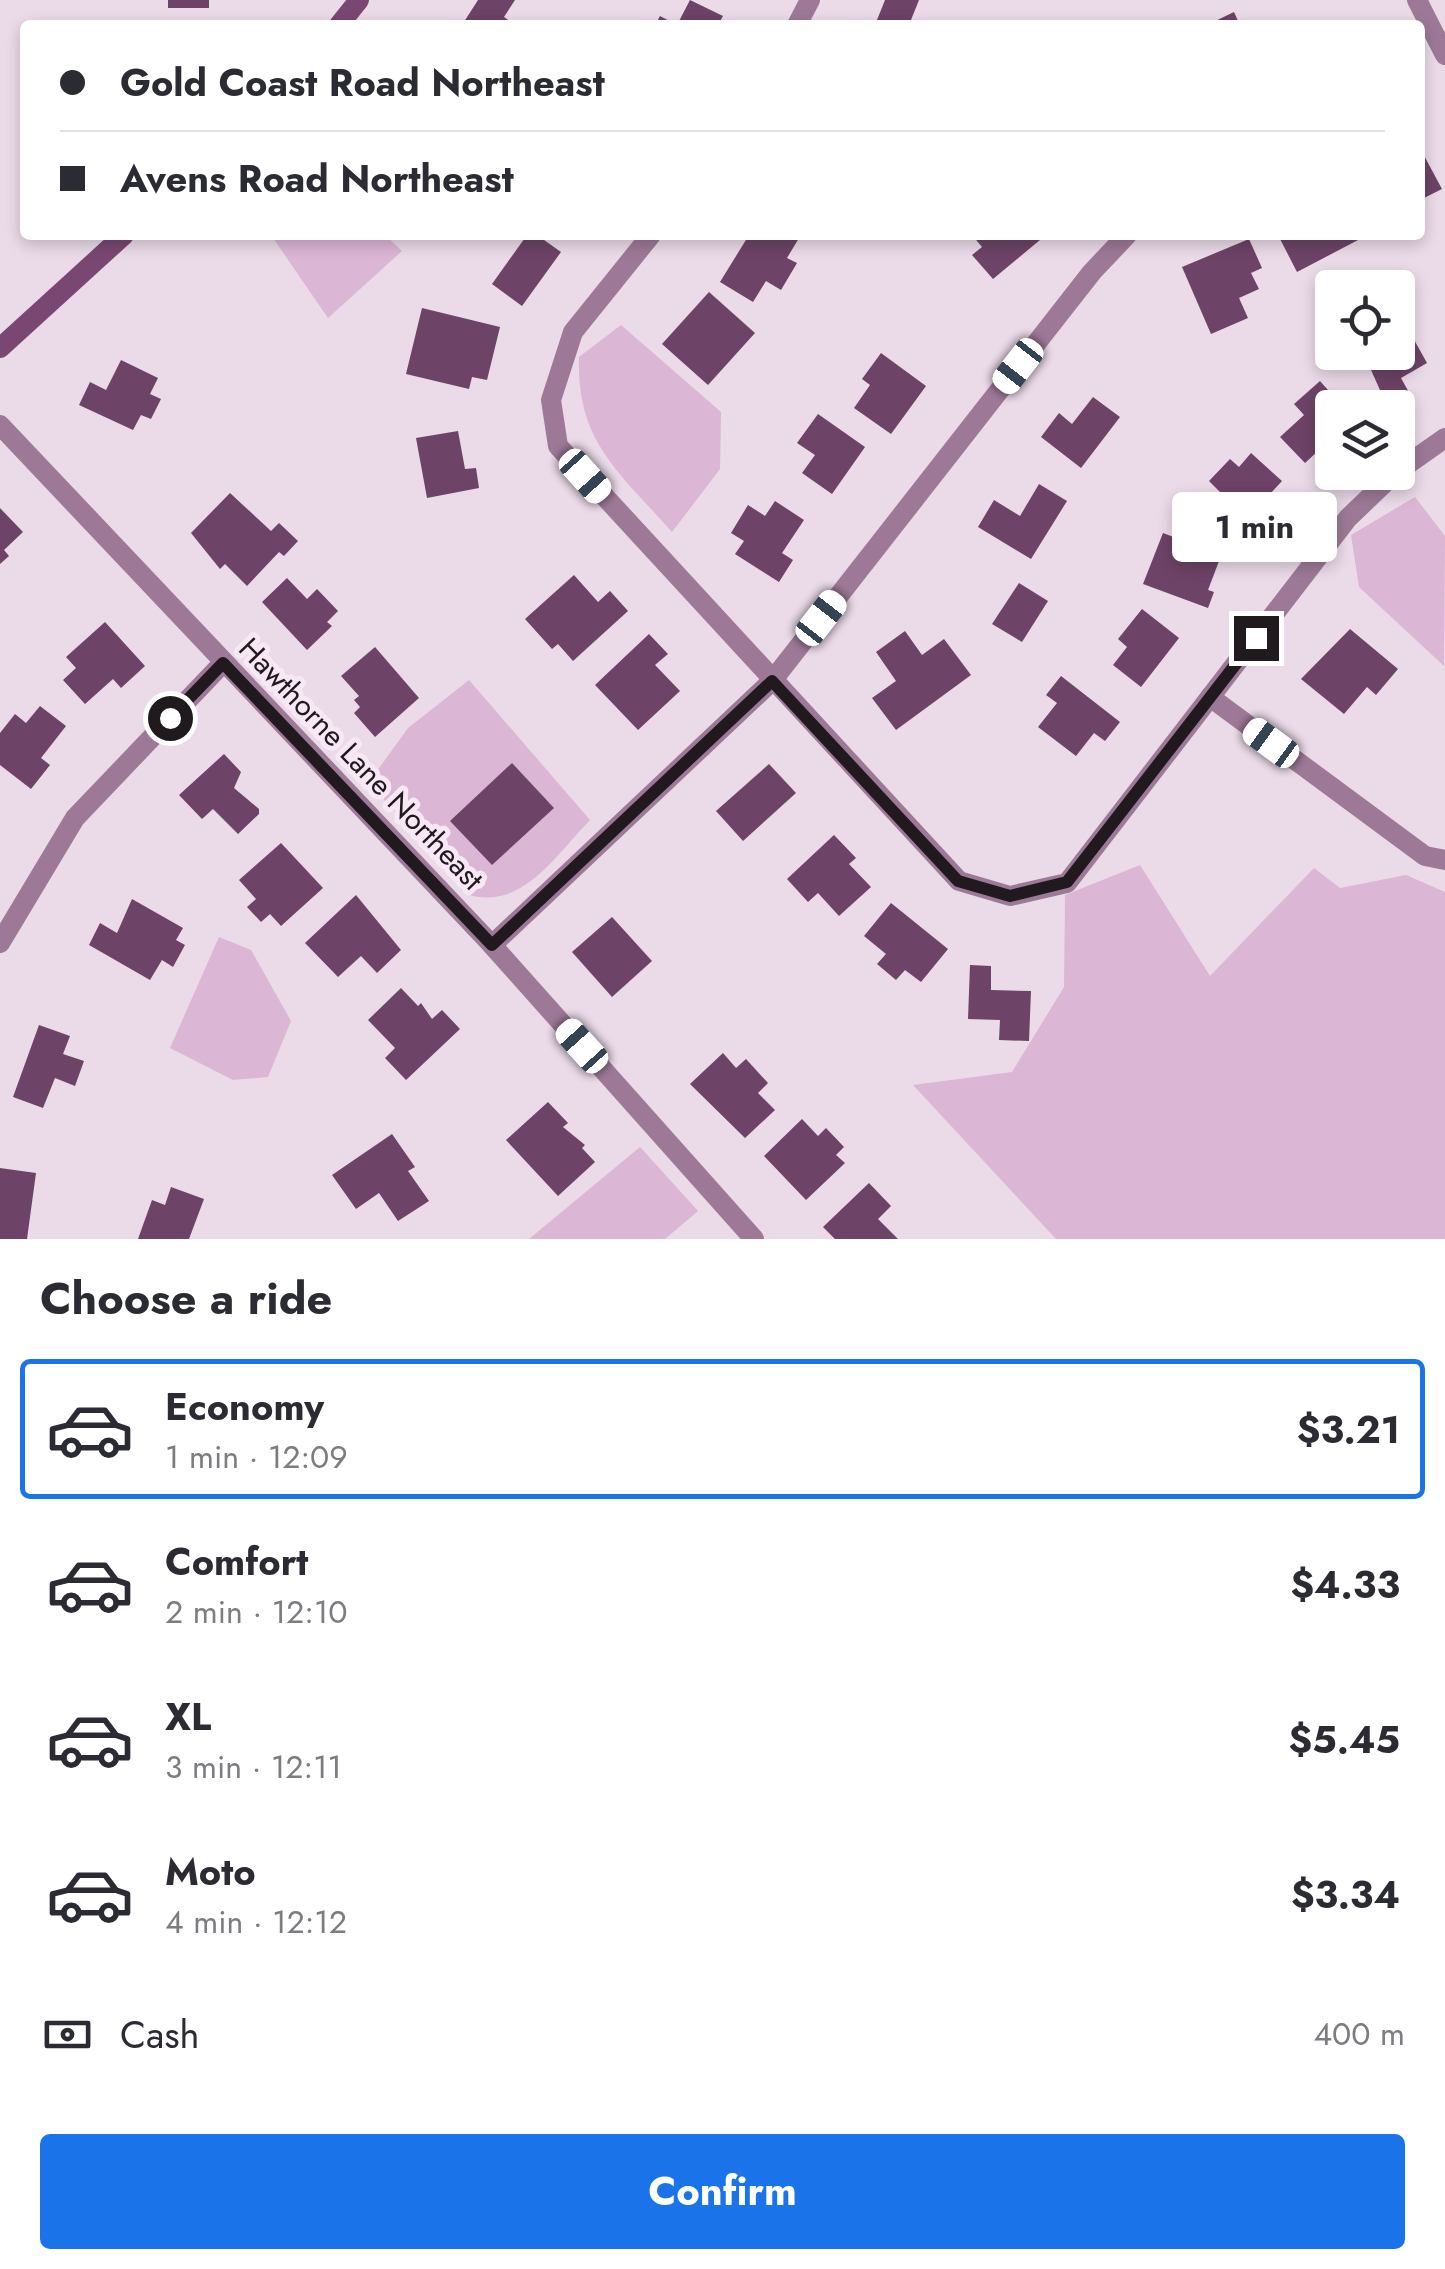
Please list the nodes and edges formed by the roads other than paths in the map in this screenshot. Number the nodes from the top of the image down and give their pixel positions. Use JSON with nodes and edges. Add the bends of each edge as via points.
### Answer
{"nodes":[{"id":1,"x":359,"y":0,"type":"edge"},
{"id":2,"x":344,"y":20,"type":"edge"},
{"id":3,"x":1426,"y":33,"type":"edge"},
{"id":4,"x":1445,"y":55,"type":"edge"},
{"id":5,"x":119,"y":240,"type":"edge"},
{"id":6,"x":647,"y":240,"type":"edge"},
{"id":7,"x":1122,"y":240,"type":"edge"},
{"id":8,"x":0,"y":348,"type":"edge"},
{"id":9,"x":0,"y":425,"type":"edge"},
{"id":10,"x":1445,"y":438,"type":"edge"},
{"id":11,"x":1415,"y":459,"type":"edge"},
{"id":12,"x":1378,"y":490,"type":"edge"},
{"id":13,"x":223,"y":663,"type":"junction"},
{"id":14,"x":772,"y":681,"type":"junction"},
{"id":15,"x":1210,"y":698,"type":"junction"},
{"id":16,"x":1445,"y":860,"type":"edge"},
{"id":17,"x":0,"y":943,"type":"edge"},
{"id":18,"x":492,"y":945,"type":"junction"},
{"id":19,"x":754,"y":1239,"type":"edge"}],
"edges":[{"from":1,"to":2,"type":"street"},
{"from":3,"to":4,"type":"street"},
{"from":5,"to":8,"type":"street"},
{"from":6,"to":14,"type":"street","via":[[573,332],[551,400],[558,446]]},
{"from":7,"to":14,"type":"street"},
{"from":9,"to":13,"type":"street","name":"Hawthorne Lane Northeast"},
{"from":10,"to":11,"type":"street"},
{"from":12,"to":15,"type":"street","via":[[1348,518]]},
{"from":13,"to":17,"type":"street","via":[[75,818]]},
{"from":13,"to":18,"type":"street","name":"Hawthorne Lane Northeast"},
{"from":14,"to":15,"type":"street","via":[[958,881],[1010,896],[1067,882]]},
{"from":14,"to":18,"type":"street"},
{"from":15,"to":16,"type":"street","via":[[1425,856]]},
{"from":18,"to":19,"type":"street","name":"Hawthorne Lane Northeast"}]}
